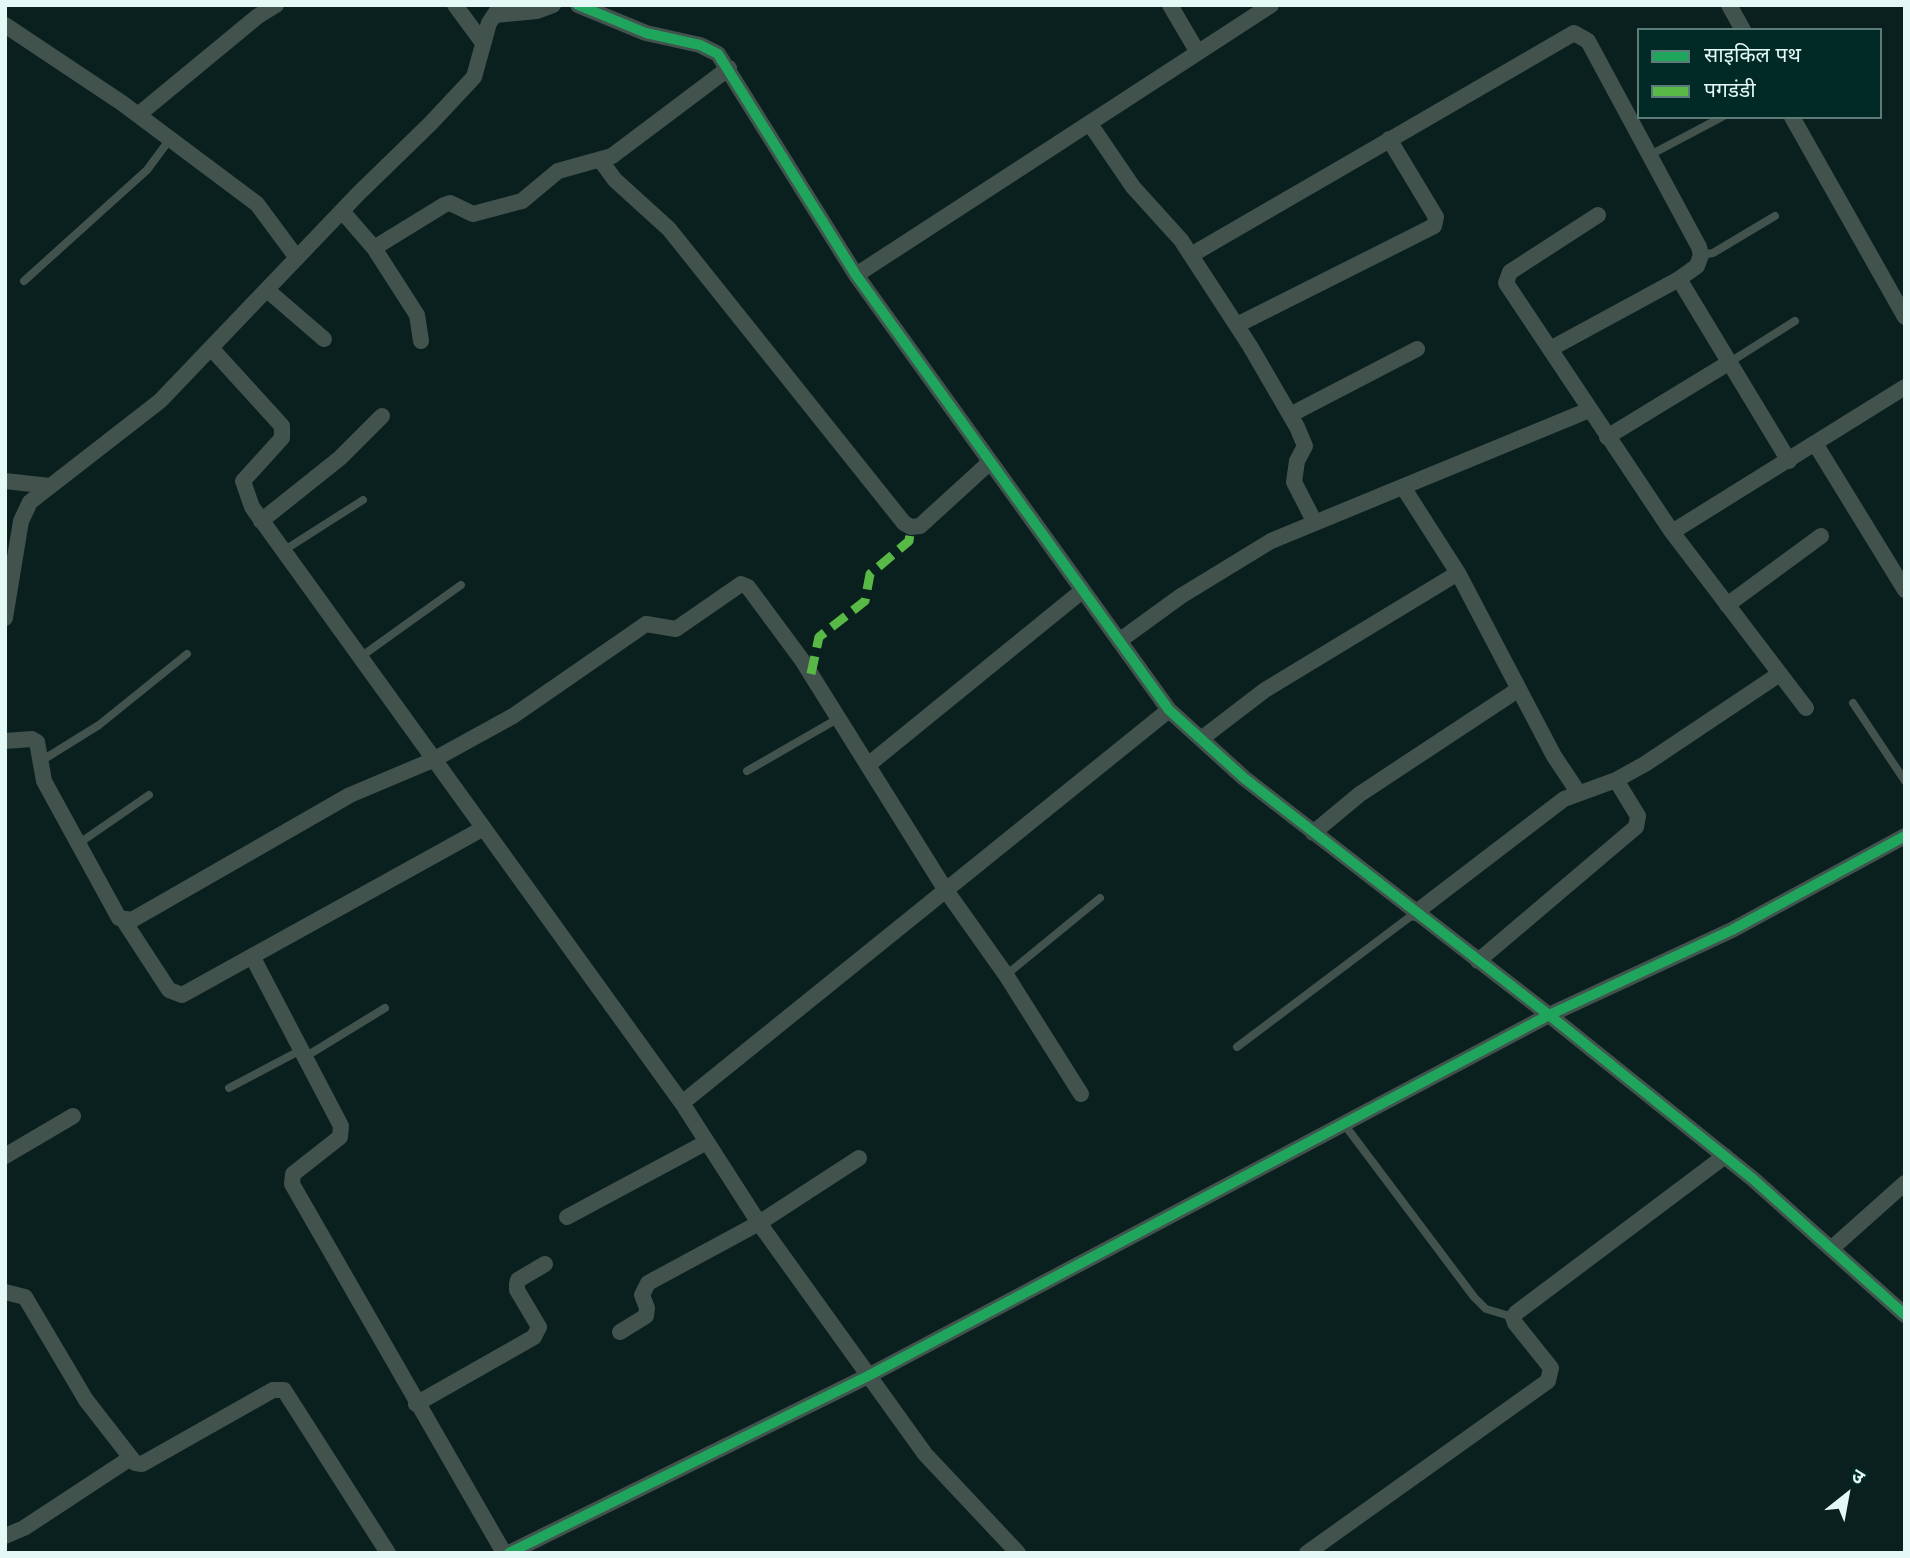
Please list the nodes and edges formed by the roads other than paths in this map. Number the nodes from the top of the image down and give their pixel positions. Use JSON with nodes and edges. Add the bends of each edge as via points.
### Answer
{"nodes":[{"id":1,"x":276,"y":5,"type":"edge"},
{"id":2,"x":455,"y":5,"type":"edge"},
{"id":3,"x":553,"y":5,"type":"edge"},
{"id":4,"x":578,"y":5,"type":"edge"},
{"id":5,"x":1170,"y":5,"type":"edge"},
{"id":6,"x":1271,"y":5,"type":"edge"},
{"id":7,"x":1730,"y":5,"type":"edge"},
{"id":8,"x":498,"y":10,"type":"edge"},
{"id":9,"x":5,"y":25,"type":"edge"},
{"id":10,"x":1742,"y":28,"type":"edge"},
{"id":11,"x":483,"y":43,"type":"junction"},
{"id":12,"x":1197,"y":51,"type":"junction"},
{"id":13,"x":729,"y":68,"type":"junction"},
{"id":14,"x":138,"y":115,"type":"junction"},
{"id":15,"x":1718,"y":119,"type":"edge"},
{"id":16,"x":1793,"y":119,"type":"edge"},
{"id":17,"x":1090,"y":124,"type":"junction"},
{"id":18,"x":170,"y":139,"type":"junction"},
{"id":19,"x":1389,"y":139,"type":"junction"},
{"id":20,"x":1650,"y":155,"type":"junction"},
{"id":21,"x":601,"y":161,"type":"junction"},
{"id":22,"x":342,"y":211,"type":"junction"},
{"id":23,"x":1598,"y":215,"type":"dead end"},
{"id":24,"x":1776,"y":216,"type":"dead end"},
{"id":25,"x":374,"y":248,"type":"junction"},
{"id":26,"x":1191,"y":255,"type":"junction"},
{"id":27,"x":1700,"y":256,"type":"junction"},
{"id":28,"x":297,"y":258,"type":"junction"},
{"id":29,"x":856,"y":275,"type":"junction"},
{"id":30,"x":1679,"y":279,"type":"junction"},
{"id":31,"x":23,"y":281,"type":"dead end"},
{"id":32,"x":267,"y":290,"type":"junction"},
{"id":33,"x":1905,"y":317,"type":"edge"},
{"id":34,"x":1795,"y":321,"type":"dead end"},
{"id":35,"x":1237,"y":325,"type":"junction"},
{"id":36,"x":324,"y":339,"type":"dead end"},
{"id":37,"x":421,"y":341,"type":"dead end"},
{"id":38,"x":211,"y":348,"type":"junction"},
{"id":39,"x":1552,"y":348,"type":"junction"},
{"id":40,"x":1416,"y":349,"type":"dead end"},
{"id":41,"x":1730,"y":362,"type":"junction"},
{"id":42,"x":1905,"y":387,"type":"edge"},
{"id":43,"x":1589,"y":410,"type":"junction"},
{"id":44,"x":1290,"y":415,"type":"junction"},
{"id":45,"x":382,"y":416,"type":"dead end"},
{"id":46,"x":1607,"y":437,"type":"junction"},
{"id":47,"x":1816,"y":444,"type":"junction"},
{"id":48,"x":1789,"y":461,"type":"junction"},
{"id":49,"x":989,"y":463,"type":"junction"},
{"id":50,"x":5,"y":481,"type":"edge"},
{"id":51,"x":50,"y":486,"type":"junction"},
{"id":52,"x":1402,"y":487,"type":"junction"},
{"id":53,"x":363,"y":500,"type":"dead end"},
{"id":54,"x":261,"y":520,"type":"junction"},
{"id":55,"x":1314,"y":521,"type":"junction"},
{"id":56,"x":1672,"y":531,"type":"junction"},
{"id":57,"x":1821,"y":537,"type":"dead end"},
{"id":58,"x":284,"y":551,"type":"junction"},
{"id":59,"x":1458,"y":573,"type":"junction"},
{"id":60,"x":461,"y":585,"type":"dead end"},
{"id":61,"x":1905,"y":590,"type":"edge"},
{"id":62,"x":1082,"y":591,"type":"junction"},
{"id":63,"x":1727,"y":606,"type":"junction"},
{"id":64,"x":5,"y":618,"type":"edge"},
{"id":65,"x":1119,"y":641,"type":"junction"},
{"id":66,"x":187,"y":654,"type":"dead end"},
{"id":67,"x":359,"y":658,"type":"junction"},
{"id":68,"x":1778,"y":675,"type":"junction"},
{"id":69,"x":1519,"y":689,"type":"junction"},
{"id":70,"x":1853,"y":703,"type":"dead end"},
{"id":71,"x":1806,"y":708,"type":"dead end"},
{"id":72,"x":1169,"y":710,"type":"junction"},
{"id":73,"x":839,"y":718,"type":"junction"},
{"id":74,"x":1201,"y":739,"type":"junction"},
{"id":75,"x":5,"y":741,"type":"edge"},
{"id":76,"x":433,"y":760,"type":"junction"},
{"id":77,"x":41,"y":761,"type":"junction"},
{"id":78,"x":868,"y":765,"type":"junction"},
{"id":79,"x":747,"y":771,"type":"dead end"},
{"id":80,"x":1616,"y":780,"type":"junction"},
{"id":81,"x":1905,"y":781,"type":"edge"},
{"id":82,"x":1578,"y":792,"type":"junction"},
{"id":83,"x":149,"y":795,"type":"dead end"},
{"id":84,"x":482,"y":829,"type":"junction"},
{"id":85,"x":1313,"y":833,"type":"junction"},
{"id":86,"x":1905,"y":836,"type":"edge"},
{"id":87,"x":78,"y":844,"type":"junction"},
{"id":88,"x":945,"y":889,"type":"junction"},
{"id":89,"x":1100,"y":898,"type":"dead end"},
{"id":90,"x":1415,"y":913,"type":"junction"},
{"id":91,"x":124,"y":921,"type":"junction"},
{"id":92,"x":252,"y":956,"type":"junction"},
{"id":93,"x":1478,"y":961,"type":"junction"},
{"id":94,"x":1006,"y":975,"type":"junction"},
{"id":95,"x":385,"y":1008,"type":"dead end"},
{"id":96,"x":1549,"y":1015,"type":"junction"},
{"id":97,"x":1237,"y":1047,"type":"dead end"},
{"id":98,"x":303,"y":1054,"type":"junction"},
{"id":99,"x":229,"y":1088,"type":"dead end"},
{"id":100,"x":1080,"y":1094,"type":"dead end"},
{"id":101,"x":682,"y":1103,"type":"junction"},
{"id":102,"x":74,"y":1116,"type":"dead end"},
{"id":103,"x":1344,"y":1124,"type":"junction"},
{"id":104,"x":705,"y":1143,"type":"junction"},
{"id":105,"x":5,"y":1156,"type":"edge"},
{"id":106,"x":1724,"y":1156,"type":"junction"},
{"id":107,"x":859,"y":1158,"type":"dead end"},
{"id":108,"x":1905,"y":1183,"type":"edge"},
{"id":109,"x":567,"y":1217,"type":"dead end"},
{"id":110,"x":759,"y":1223,"type":"junction"},
{"id":111,"x":1831,"y":1249,"type":"junction"},
{"id":112,"x":545,"y":1264,"type":"dead end"},
{"id":113,"x":5,"y":1292,"type":"edge"},
{"id":114,"x":1905,"y":1315,"type":"edge"},
{"id":115,"x":1513,"y":1317,"type":"junction"},
{"id":116,"x":620,"y":1332,"type":"dead end"},
{"id":117,"x":868,"y":1376,"type":"junction"},
{"id":118,"x":416,"y":1404,"type":"junction"},
{"id":119,"x":129,"y":1459,"type":"junction"},
{"id":120,"x":5,"y":1536,"type":"edge"},
{"id":121,"x":388,"y":1553,"type":"edge"},
{"id":122,"x":506,"y":1553,"type":"edge"},
{"id":123,"x":1018,"y":1553,"type":"edge"},
{"id":124,"x":1307,"y":1553,"type":"edge"}],
"edges":[{"from":1,"to":14,"type":"street"},
{"from":2,"to":11,"type":"street"},
{"from":3,"to":8,"type":"street","via":[[537,11]]},
{"from":4,"to":13,"type":"street","via":[[646,33],[711,49]]},
{"from":5,"to":12,"type":"street"},
{"from":6,"to":12,"type":"street"},
{"from":7,"to":10,"type":"street"},
{"from":8,"to":11,"type":"street"},
{"from":9,"to":14,"type":"street"},
{"from":11,"to":22,"type":"street","via":[[474,76]]},
{"from":12,"to":17,"type":"street"},
{"from":13,"to":21,"type":"street"},
{"from":13,"to":29,"type":"street"},
{"from":14,"to":18,"type":"street"},
{"from":15,"to":20,"type":"lane"},
{"from":16,"to":33,"type":"street"},
{"from":17,"to":26,"type":"street","via":[[1133,187]]},
{"from":17,"to":29,"type":"street"},
{"from":18,"to":28,"type":"street","via":[[257,204]]},
{"from":18,"to":31,"type":"lane","via":[[147,170]]},
{"from":19,"to":20,"type":"street","via":[[1574,33],[1588,41]]},
{"from":19,"to":26,"type":"street"},
{"from":19,"to":35,"type":"street","via":[[1436,217],[1433,226]]},
{"from":20,"to":27,"type":"street"},
{"from":21,"to":25,"type":"street","via":[[558,171],[522,201],[473,214],[444,205]]},
{"from":21,"to":49,"type":"street","via":[[615,180],[669,229],[904,523],[920,526]]},
{"from":22,"to":25,"type":"street"},
{"from":22,"to":28,"type":"street"},
{"from":23,"to":39,"type":"street","via":[[1506,278]]},
{"from":24,"to":27,"type":"lane"},
{"from":25,"to":37,"type":"street","via":[[417,315]]},
{"from":26,"to":35,"type":"street"},
{"from":27,"to":30,"type":"street","via":[[1697,266]]},
{"from":28,"to":32,"type":"street"},
{"from":29,"to":49,"type":"street"},
{"from":30,"to":39,"type":"street"},
{"from":30,"to":41,"type":"street"},
{"from":32,"to":36,"type":"street"},
{"from":32,"to":38,"type":"street"},
{"from":34,"to":41,"type":"lane"},
{"from":35,"to":44,"type":"street"},
{"from":38,"to":51,"type":"street","via":[[160,401]]},
{"from":38,"to":54,"type":"street","via":[[282,426],[282,439],[243,481]]},
{"from":39,"to":43,"type":"street"},
{"from":40,"to":44,"type":"street"},
{"from":41,"to":46,"type":"street"},
{"from":41,"to":48,"type":"street"},
{"from":42,"to":47,"type":"street"},
{"from":43,"to":46,"type":"street"},
{"from":43,"to":52,"type":"street"},
{"from":44,"to":55,"type":"street","via":[[1305,446],[1294,482]]},
{"from":45,"to":54,"type":"street","via":[[340,458]]},
{"from":46,"to":56,"type":"street"},
{"from":47,"to":48,"type":"street"},
{"from":47,"to":61,"type":"street"},
{"from":48,"to":56,"type":"street"},
{"from":49,"to":62,"type":"street"},
{"from":50,"to":51,"type":"street"},
{"from":51,"to":64,"type":"street","via":[[30,502],[21,521]]},
{"from":52,"to":55,"type":"street"},
{"from":52,"to":59,"type":"street"},
{"from":53,"to":58,"type":"lane"},
{"from":54,"to":58,"type":"street"},
{"from":55,"to":65,"type":"street","via":[[1224,568]]},
{"from":56,"to":63,"type":"street"},
{"from":57,"to":63,"type":"street"},
{"from":58,"to":67,"type":"street"},
{"from":59,"to":69,"type":"street"},
{"from":59,"to":74,"type":"street","via":[[1265,690]]},
{"from":60,"to":67,"type":"lane"},
{"from":62,"to":65,"type":"street"},
{"from":62,"to":78,"type":"street"},
{"from":63,"to":68,"type":"street"},
{"from":65,"to":72,"type":"street"},
{"from":66,"to":77,"type":"lane","via":[[99,725]]},
{"from":67,"to":76,"type":"street"},
{"from":68,"to":71,"type":"street"},
{"from":68,"to":80,"type":"street"},
{"from":69,"to":82,"type":"street"},
{"from":69,"to":85,"type":"street","via":[[1360,794]]},
{"from":70,"to":81,"type":"lane"},
{"from":72,"to":74,"type":"street"},
{"from":72,"to":88,"type":"street"},
{"from":73,"to":76,"type":"street","via":[[803,660],[748,587],[741,584],[676,629],[646,624],[535,703]]},
{"from":73,"to":78,"type":"street"},
{"from":73,"to":79,"type":"lane"},
{"from":74,"to":85,"type":"street"},
{"from":75,"to":77,"type":"street","via":[[32,739]]},
{"from":76,"to":84,"type":"street"},
{"from":76,"to":91,"type":"street","via":[[350,795]]},
{"from":77,"to":87,"type":"street","via":[[44,782]]},
{"from":78,"to":88,"type":"street"},
{"from":80,"to":82,"type":"street"},
{"from":80,"to":93,"type":"street","via":[[1638,816],[1636,827]]},
{"from":82,"to":90,"type":"street"},
{"from":83,"to":87,"type":"lane"},
{"from":84,"to":92,"type":"street"},
{"from":84,"to":101,"type":"street"},
{"from":85,"to":90,"type":"street"},
{"from":86,"to":96,"type":"street","via":[[1732,930]]},
{"from":87,"to":91,"type":"street"},
{"from":88,"to":94,"type":"street"},
{"from":88,"to":101,"type":"street"},
{"from":89,"to":94,"type":"lane"},
{"from":90,"to":93,"type":"street"},
{"from":90,"to":97,"type":"lane"},
{"from":91,"to":92,"type":"street","via":[[175,993],[191,991]]},
{"from":92,"to":98,"type":"street"},
{"from":93,"to":96,"type":"street"},
{"from":94,"to":100,"type":"street"},
{"from":95,"to":98,"type":"lane"},
{"from":96,"to":103,"type":"street"},
{"from":96,"to":106,"type":"street"},
{"from":98,"to":99,"type":"lane"},
{"from":98,"to":118,"type":"street","via":[[342,1132],[293,1174],[292,1184]]},
{"from":101,"to":104,"type":"street"},
{"from":102,"to":105,"type":"street"},
{"from":103,"to":115,"type":"lane","via":[[1474,1297],[1486,1309]]},
{"from":103,"to":117,"type":"street"},
{"from":104,"to":109,"type":"street"},
{"from":104,"to":110,"type":"street"},
{"from":106,"to":111,"type":"street"},
{"from":106,"to":115,"type":"street"},
{"from":107,"to":110,"type":"street"},
{"from":108,"to":111,"type":"street"},
{"from":110,"to":116,"type":"street","via":[[648,1283],[642,1295],[646,1316]]},
{"from":110,"to":117,"type":"street"},
{"from":111,"to":114,"type":"street"},
{"from":112,"to":118,"type":"street","via":[[517,1284],[539,1327],[534,1337]]},
{"from":113,"to":119,"type":"street","via":[[25,1297],[86,1400]]},
{"from":115,"to":124,"type":"street","via":[[1551,1368],[1548,1381]]},
{"from":117,"to":122,"type":"street"},
{"from":117,"to":123,"type":"street","via":[[925,1454]]},
{"from":118,"to":122,"type":"street"},
{"from":119,"to":120,"type":"street"},
{"from":119,"to":121,"type":"street","via":[[142,1464],[273,1390],[284,1390]]}]}
